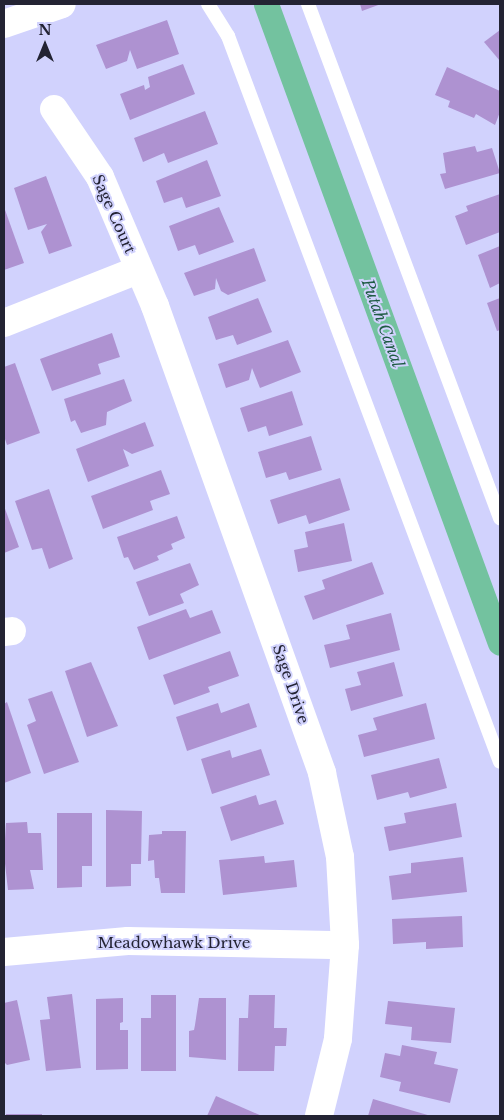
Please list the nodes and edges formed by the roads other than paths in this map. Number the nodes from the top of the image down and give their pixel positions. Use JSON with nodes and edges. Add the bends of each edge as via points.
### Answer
{"nodes":[{"id":1,"x":62,"y":4,"type":"edge"},
{"id":2,"x":208,"y":4,"type":"edge"},
{"id":3,"x":308,"y":4,"type":"edge"},
{"id":4,"x":18,"y":15,"type":"edge"},
{"id":5,"x":54,"y":109,"type":"dead end"},
{"id":6,"x":138,"y":270,"type":"junction"},
{"id":7,"x":4,"y":323,"type":"edge"},
{"id":8,"x":500,"y":518,"type":"edge"},
{"id":9,"x":500,"y":762,"type":"edge"},
{"id":10,"x":345,"y":945,"type":"junction"},
{"id":11,"x":4,"y":952,"type":"edge"},
{"id":12,"x":319,"y":1116,"type":"edge"}],
"edges":[{"from":1,"to":4,"type":"street"},
{"from":2,"to":9,"type":"lane","via":[[228,36]]},
{"from":3,"to":8,"type":"lane"},
{"from":5,"to":6,"type":"street","name":"Sage Court","via":[[100,177]]},
{"from":6,"to":7,"type":"street"},
{"from":6,"to":10,"type":"street","name":"Sage Drive","via":[[154,306],[322,773],[340,856]]},
{"from":10,"to":11,"type":"street","name":"Meadowhawk Drive","via":[[128,941]]},
{"from":10,"to":12,"type":"street","name":"Sage Drive","via":[[338,1039]]}]}
